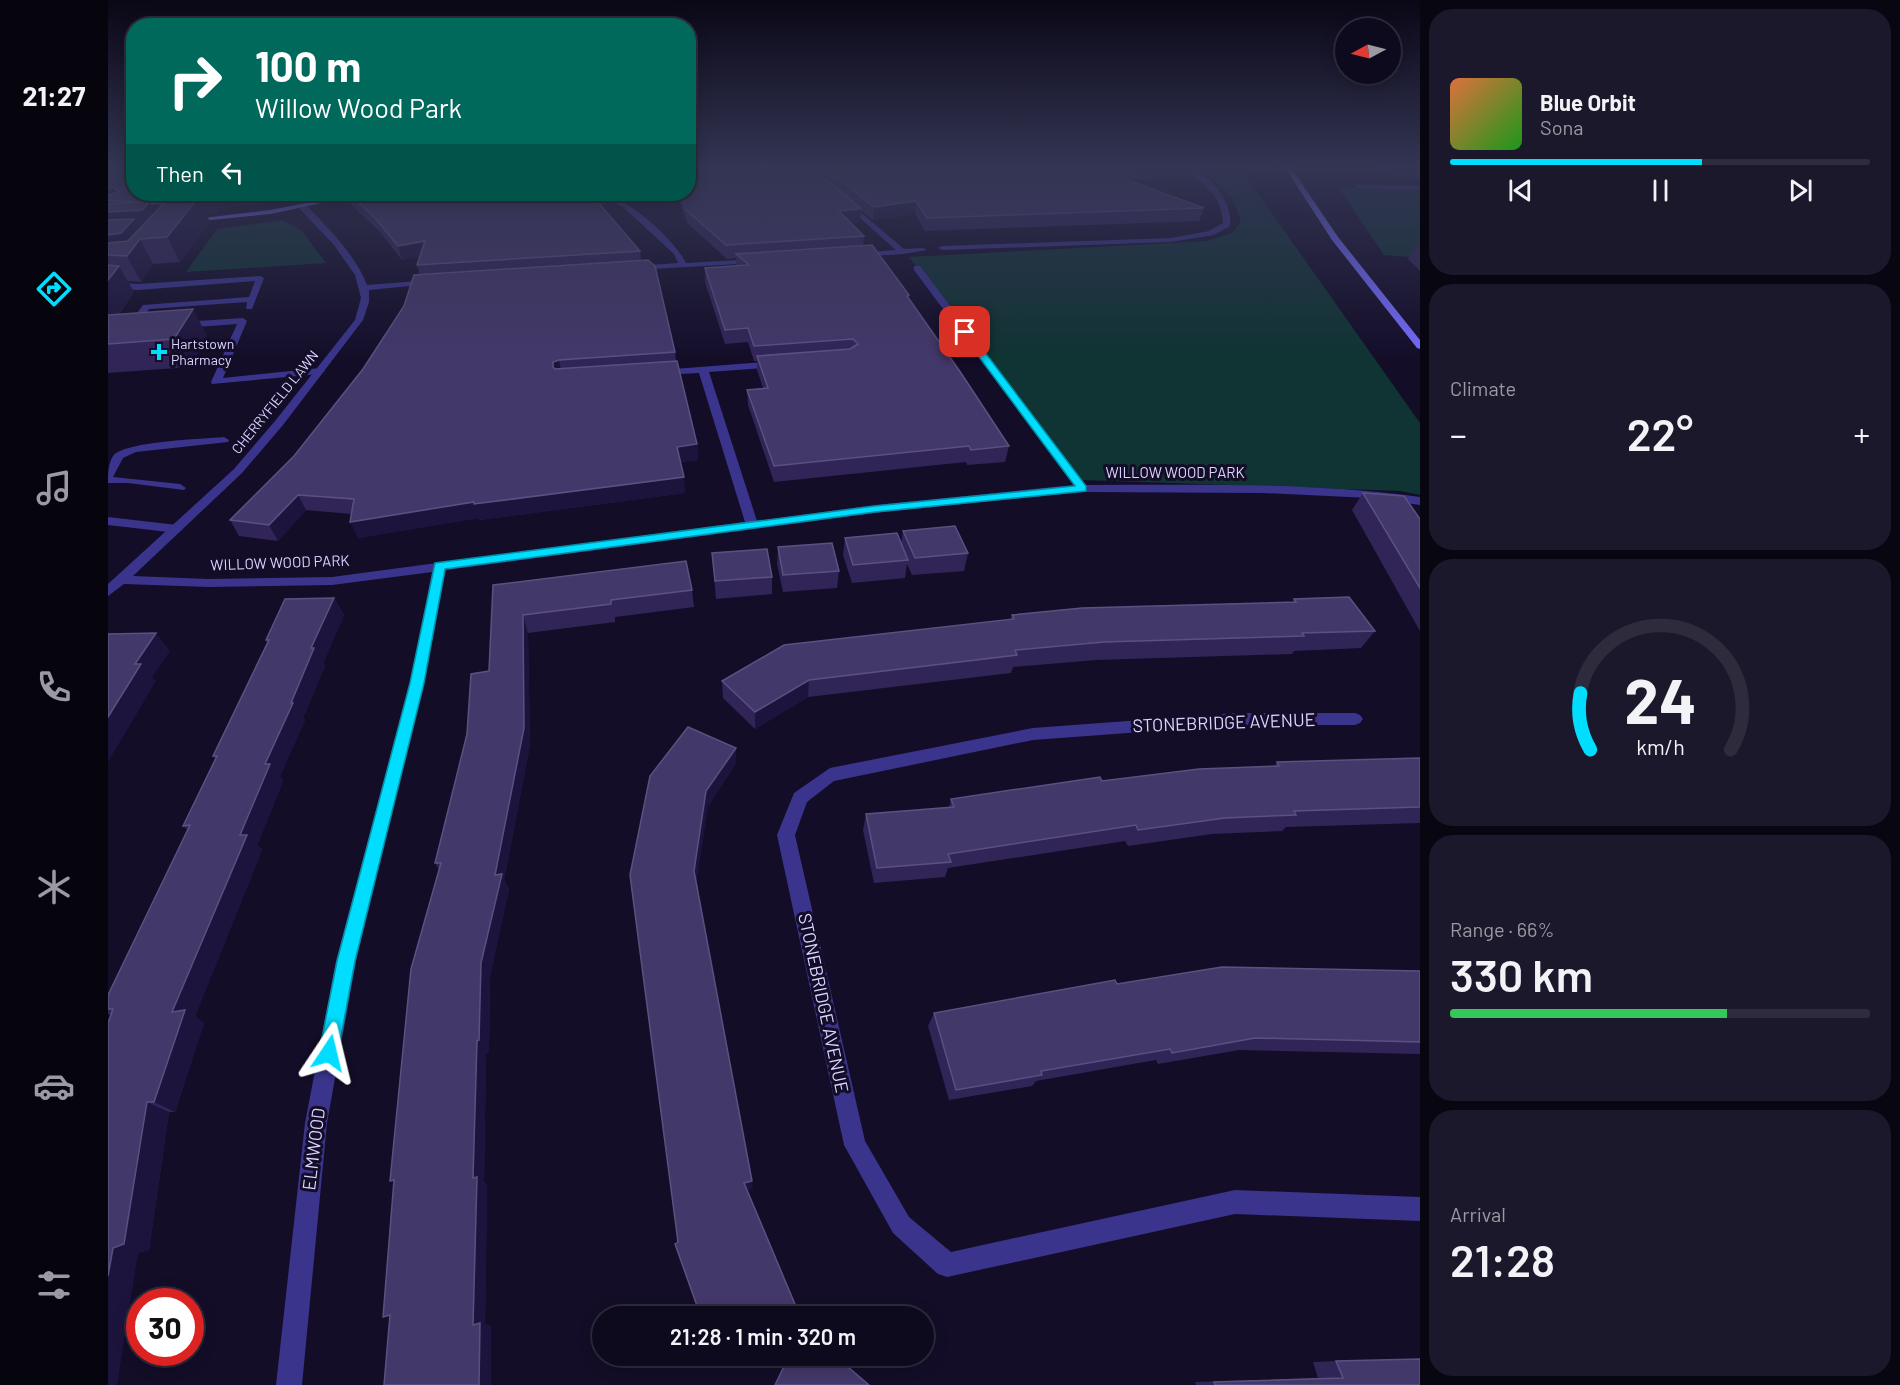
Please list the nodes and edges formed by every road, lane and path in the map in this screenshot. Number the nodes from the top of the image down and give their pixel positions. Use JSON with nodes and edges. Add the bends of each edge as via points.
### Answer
{"nodes":[{"id":1,"x":323,"y":231,"type":"edge"},
{"id":2,"x":653,"y":231,"type":"edge"},
{"id":3,"x":878,"y":231,"type":"edge"},
{"id":4,"x":1215,"y":231,"type":"edge"},
{"id":5,"x":1330,"y":231,"type":"edge"},
{"id":6,"x":942,"y":248,"type":"dead end"},
{"id":7,"x":923,"y":250,"type":"dead end"},
{"id":8,"x":903,"y":252,"type":"junction"},
{"id":9,"x":845,"y":255,"type":"edge"},
{"id":10,"x":761,"y":261,"type":"edge"},
{"id":11,"x":683,"y":265,"type":"junction"},
{"id":12,"x":917,"y":268,"type":"dead end"},
{"id":13,"x":629,"y":269,"type":"edge"},
{"id":14,"x":438,"y":281,"type":"edge"},
{"id":15,"x":108,"y":285,"type":"edge"},
{"id":16,"x":364,"y":288,"type":"junction"},
{"id":17,"x":253,"y":299,"type":"junction"},
{"id":18,"x":243,"y":321,"type":"junction"},
{"id":19,"x":175,"y":326,"type":"edge"},
{"id":20,"x":141,"y":328,"type":"edge"},
{"id":21,"x":1420,"y":345,"type":"edge"},
{"id":22,"x":790,"y":363,"type":"edge"},
{"id":23,"x":703,"y":370,"type":"junction"},
{"id":24,"x":320,"y":371,"type":"junction"},
{"id":25,"x":648,"y":374,"type":"edge"},
{"id":26,"x":224,"y":440,"type":"dead end"},
{"id":27,"x":108,"y":475,"type":"edge"},
{"id":28,"x":108,"y":480,"type":"edge"},
{"id":29,"x":180,"y":488,"type":"dead end"},
{"id":30,"x":1082,"y":488,"type":"junction"},
{"id":31,"x":1420,"y":501,"type":"edge"},
{"id":32,"x":108,"y":521,"type":"edge"},
{"id":33,"x":752,"y":525,"type":"junction"},
{"id":34,"x":177,"y":530,"type":"junction"},
{"id":35,"x":440,"y":566,"type":"junction"},
{"id":36,"x":121,"y":580,"type":"junction"},
{"id":37,"x":108,"y":592,"type":"edge"},
{"id":38,"x":1355,"y":719,"type":"dead end"},
{"id":39,"x":1420,"y":1209,"type":"edge"},
{"id":40,"x":290,"y":1385,"type":"edge"}],
"edges":[{"from":1,"to":16,"type":"street","via":[[357,271]]},
{"from":2,"to":11,"type":"street","via":[[677,253]]},
{"from":3,"to":8,"type":"street"},
{"from":4,"to":6,"type":"street","via":[[1172,240]]},
{"from":5,"to":21,"type":"street"},
{"from":7,"to":8,"type":"street"},
{"from":8,"to":9,"type":"street"},
{"from":10,"to":11,"type":"street"},
{"from":11,"to":13,"type":"street"},
{"from":12,"to":30,"type":"street"},
{"from":14,"to":16,"type":"street"},
{"from":15,"to":17,"type":"street","via":[[138,287],[260,278]]},
{"from":16,"to":24,"type":"street","name":"CHERRYFIELD LAWN","via":[[364,309],[359,320]]},
{"from":17,"to":18,"type":"street"},
{"from":17,"to":20,"type":"street","via":[[146,307],[133,325]]},
{"from":18,"to":19,"type":"street"},
{"from":18,"to":24,"type":"street","via":[[216,382]]},
{"from":22,"to":23,"type":"street"},
{"from":23,"to":25,"type":"street"},
{"from":23,"to":33,"type":"street"},
{"from":24,"to":34,"type":"street","name":"CHERRYFIELD LAWN","via":[[238,471]]},
{"from":26,"to":27,"type":"street","via":[[134,449],[120,456]]},
{"from":28,"to":29,"type":"street"},
{"from":30,"to":31,"type":"street","name":"WILLOW WOOD PARK","via":[[1262,489]]},
{"from":30,"to":33,"type":"street","name":"WILLOW WOOD PARK"},
{"from":32,"to":34,"type":"street"},
{"from":33,"to":35,"type":"street","name":"WILLOW WOOD PARK"},
{"from":34,"to":36,"type":"street","name":"CHERRYFIELD LAWN"},
{"from":35,"to":36,"type":"street","name":"WILLOW WOOD PARK","via":[[332,581]]},
{"from":35,"to":40,"type":"street","name":"ELMWOOD","via":[[417,683],[346,961],[316,1122]]},
{"from":36,"to":37,"type":"street","name":"CHERRYFIELD LAWN"},
{"from":38,"to":39,"type":"street","name":"STONEBRIDGE AVENUE","via":[[1236,719],[1034,734],[966,747],[830,775],[800,798],[786,835],[855,1145],[901,1225],[947,1265],[1234,1202]]}]}
